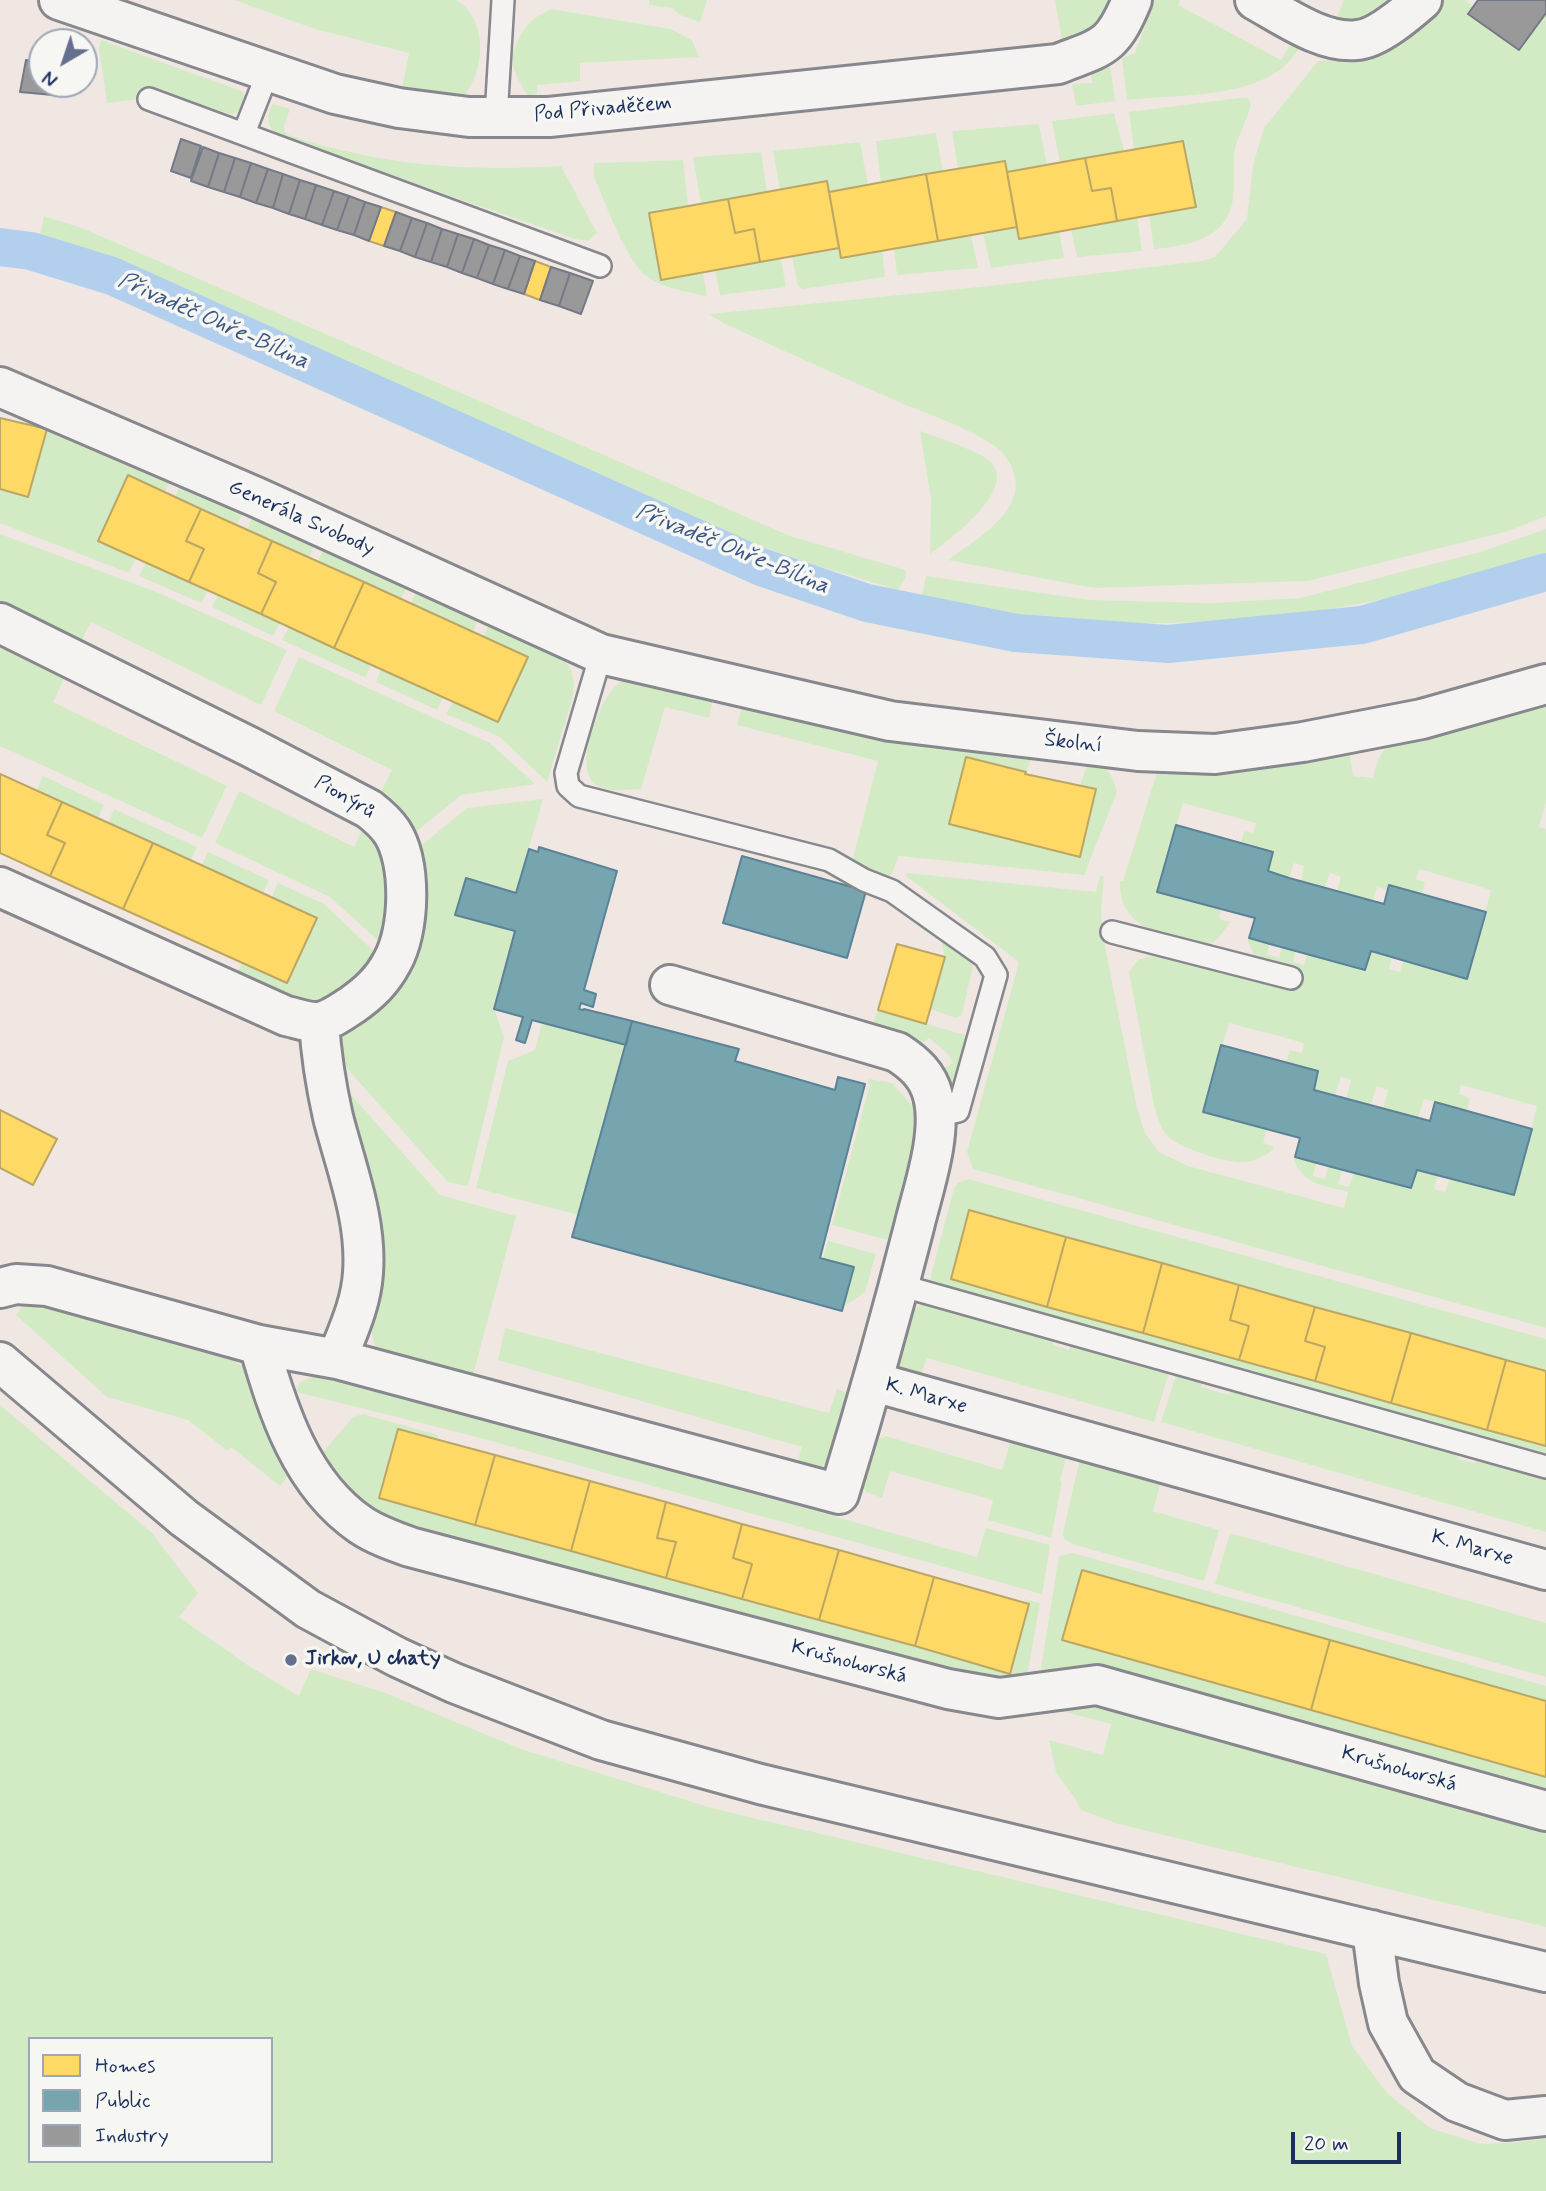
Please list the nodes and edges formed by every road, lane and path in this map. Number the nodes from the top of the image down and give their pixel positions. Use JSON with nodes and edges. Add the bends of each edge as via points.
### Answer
{"nodes":[{"id":1,"x":59,"y":0,"type":"edge"},
{"id":2,"x":503,"y":0,"type":"edge"},
{"id":3,"x":1132,"y":0,"type":"edge"},
{"id":4,"x":1255,"y":0,"type":"edge"},
{"id":5,"x":1422,"y":0,"type":"edge"},
{"id":6,"x":268,"y":72,"type":"junction"},
{"id":7,"x":149,"y":99,"type":"dead end"},
{"id":8,"x":496,"y":117,"type":"junction"},
{"id":9,"x":244,"y":133,"type":"junction"},
{"id":10,"x":600,"y":266,"type":"dead end"},
{"id":11,"x":0,"y":387,"type":"edge"},
{"id":12,"x":0,"y":623,"type":"edge"},
{"id":13,"x":601,"y":654,"type":"junction"},
{"id":14,"x":1546,"y":684,"type":"edge"},
{"id":15,"x":0,"y":887,"type":"edge"},
{"id":16,"x":1112,"y":932,"type":"dead end"},
{"id":17,"x":1291,"y":978,"type":"dead end"},
{"id":18,"x":670,"y":985,"type":"dead end"},
{"id":19,"x":319,"y":1022,"type":"junction"},
{"id":20,"x":936,"y":1116,"type":"junction"},
{"id":21,"x":899,"y":1285,"type":"junction"},
{"id":22,"x":0,"y":1288,"type":"edge"},
{"id":23,"x":259,"y":1345,"type":"junction"},
{"id":24,"x":337,"y":1359,"type":"junction"},
{"id":25,"x":0,"y":1362,"type":"edge"},
{"id":26,"x":874,"y":1382,"type":"junction"},
{"id":27,"x":1546,"y":1466,"type":"edge"},
{"id":28,"x":1546,"y":1570,"type":"edge"},
{"id":29,"x":1546,"y":1811,"type":"edge"},
{"id":30,"x":1373,"y":1930,"type":"junction"},
{"id":31,"x":1546,"y":1972,"type":"edge"},
{"id":32,"x":1546,"y":2116,"type":"edge"}],
"edges":[{"from":1,"to":6,"type":"street","name":"Pod Přivaděčem"},
{"from":2,"to":8,"type":"lane"},
{"from":3,"to":8,"type":"street","name":"Pod Přivaděčem","via":[[1114,37],[1058,64],[549,117]]},
{"from":4,"to":5,"type":"street","via":[[1320,35],[1358,41],[1385,29]]},
{"from":6,"to":8,"type":"street","name":"Pod Přivaděčem","via":[[391,106]]},
{"from":6,"to":9,"type":"lane"},
{"from":7,"to":9,"type":"lane"},
{"from":9,"to":10,"type":"lane"},
{"from":11,"to":13,"type":"street","name":"Generála Svobody"},
{"from":12,"to":19,"type":"street","name":"Pionýrů","via":[[250,747],[381,818],[401,853],[406,890],[403,933],[393,961],[371,992]]},
{"from":13,"to":14,"type":"street","name":"Školní","via":[[890,721],[1138,751],[1202,754],[1303,742],[1422,719]]},
{"from":13,"to":20,"type":"lane","via":[[566,773],[568,786],[579,796],[830,860],[892,891],[985,957],[996,975],[958,1111]]},
{"from":15,"to":19,"type":"street","via":[[286,1016]]},
{"from":16,"to":17,"type":"lane"},
{"from":18,"to":20,"type":"street","name":"K. Marxe","via":[[897,1052],[925,1076]]},
{"from":19,"to":24,"type":"street","via":[[333,1117],[363,1246],[359,1304]]},
{"from":20,"to":21,"type":"street","name":"K. Marxe","via":[[930,1161]]},
{"from":21,"to":26,"type":"street","name":"K. Marxe"},
{"from":21,"to":27,"type":"lane"},
{"from":22,"to":23,"type":"street","via":[[47,1286]]},
{"from":23,"to":24,"type":"street"},
{"from":23,"to":29,"type":"street","name":"Krušnohorská","via":[[295,1448],[326,1494],[360,1525],[384,1538],[948,1689],[999,1698],[1097,1685]]},
{"from":24,"to":26,"type":"street","via":[[839,1494]]},
{"from":25,"to":30,"type":"street","via":[[184,1518],[289,1596],[397,1657],[454,1683],[601,1740],[760,1784]]},
{"from":26,"to":28,"type":"street","name":"K. Marxe"},
{"from":30,"to":31,"type":"street"},
{"from":30,"to":32,"type":"street","via":[[1388,2023],[1417,2075],[1457,2102],[1505,2120]]}]}
